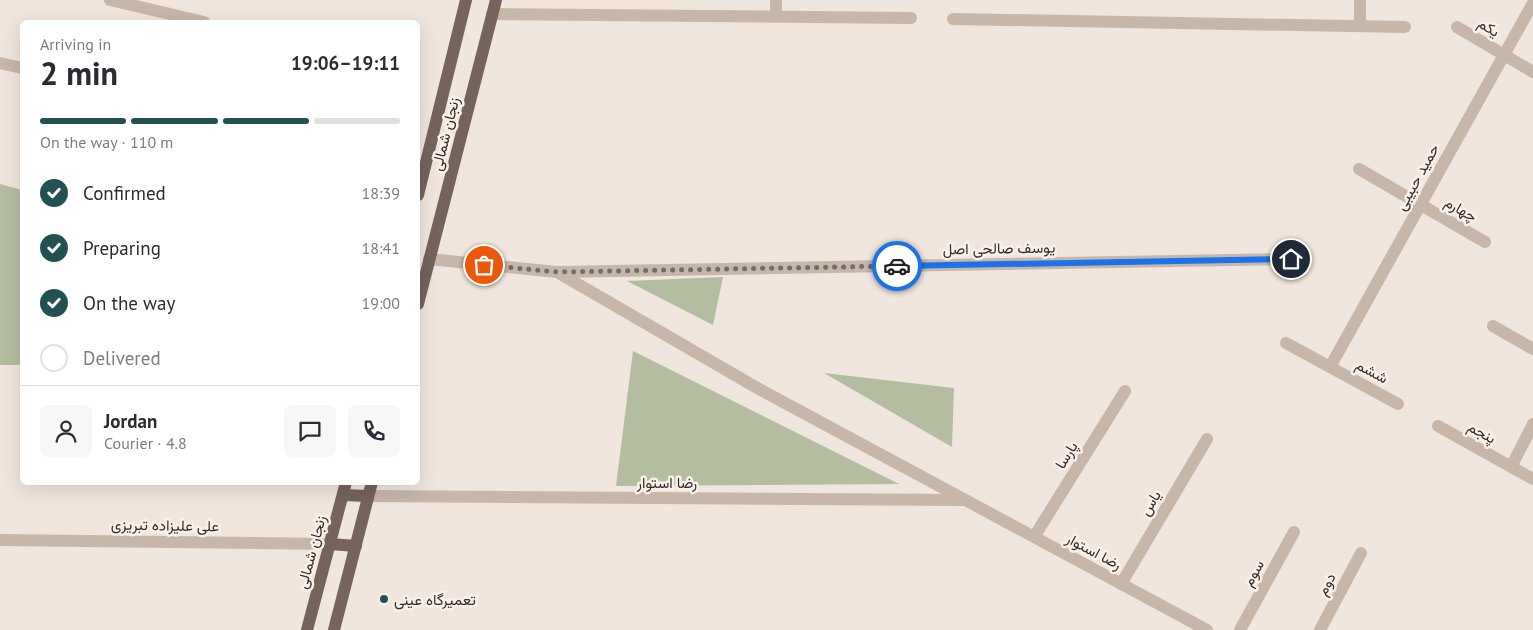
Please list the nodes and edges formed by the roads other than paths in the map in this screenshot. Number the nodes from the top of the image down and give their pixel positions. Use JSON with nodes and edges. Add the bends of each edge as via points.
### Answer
{"nodes":[{"id":1,"x":110,"y":0,"type":"edge"},
{"id":2,"x":466,"y":0,"type":"edge"},
{"id":3,"x":496,"y":0,"type":"edge"},
{"id":4,"x":776,"y":0,"type":"edge"},
{"id":5,"x":1360,"y":0,"type":"edge"},
{"id":6,"x":1533,"y":3,"type":"edge"},
{"id":7,"x":492,"y":14,"type":"junction"},
{"id":8,"x":776,"y":16,"type":"junction"},
{"id":9,"x":911,"y":18,"type":"dead end"},
{"id":10,"x":953,"y":19,"type":"dead end"},
{"id":11,"x":195,"y":20,"type":"edge"},
{"id":12,"x":1360,"y":26,"type":"junction"},
{"id":13,"x":1405,"y":27,"type":"dead end"},
{"id":14,"x":1458,"y":27,"type":"dead end"},
{"id":15,"x":1504,"y":55,"type":"junction"},
{"id":16,"x":0,"y":63,"type":"edge"},
{"id":17,"x":20,"y":68,"type":"edge"},
{"id":18,"x":1533,"y":72,"type":"edge"},
{"id":19,"x":1358,"y":169,"type":"dead end"},
{"id":20,"x":420,"y":187,"type":"edge"},
{"id":21,"x":1421,"y":204,"type":"junction"},
{"id":22,"x":1485,"y":242,"type":"dead end"},
{"id":23,"x":429,"y":259,"type":"junction"},
{"id":24,"x":1291,"y":259,"type":"dead end"},
{"id":25,"x":557,"y":272,"type":"junction"},
{"id":26,"x":420,"y":296,"type":"edge"},
{"id":27,"x":1494,"y":326,"type":"dead end"},
{"id":28,"x":1286,"y":343,"type":"dead end"},
{"id":29,"x":1533,"y":349,"type":"edge"},
{"id":30,"x":1330,"y":368,"type":"junction"},
{"id":31,"x":1126,"y":391,"type":"dead end"},
{"id":32,"x":1398,"y":404,"type":"dead end"},
{"id":33,"x":1533,"y":424,"type":"edge"},
{"id":34,"x":1438,"y":426,"type":"dead end"},
{"id":35,"x":1206,"y":439,"type":"dead end"},
{"id":36,"x":1511,"y":467,"type":"junction"},
{"id":37,"x":1533,"y":479,"type":"edge"},
{"id":38,"x":371,"y":485,"type":"edge"},
{"id":39,"x":345,"y":489,"type":"edge"},
{"id":40,"x":368,"y":496,"type":"junction"},
{"id":41,"x":966,"y":500,"type":"junction"},
{"id":42,"x":1294,"y":532,"type":"dead end"},
{"id":43,"x":1034,"y":537,"type":"junction"},
{"id":44,"x":0,"y":540,"type":"edge"},
{"id":45,"x":330,"y":544,"type":"junction"},
{"id":46,"x":356,"y":546,"type":"junction"},
{"id":47,"x":1360,"y":553,"type":"dead end"},
{"id":48,"x":1121,"y":584,"type":"junction"},
{"id":49,"x":307,"y":630,"type":"edge"},
{"id":50,"x":334,"y":630,"type":"edge"},
{"id":51,"x":1207,"y":630,"type":"edge"},
{"id":52,"x":1240,"y":630,"type":"edge"},
{"id":53,"x":1320,"y":630,"type":"edge"}],
"edges":[{"from":1,"to":11,"type":"street"},
{"from":2,"to":20,"type":"main road","name":"زنجان شمالی"},
{"from":3,"to":7,"type":"main road","name":"زنجان شمالی"},
{"from":4,"to":8,"type":"street"},
{"from":5,"to":12,"type":"street"},
{"from":6,"to":15,"type":"street","name":"حمید حبیبی"},
{"from":7,"to":8,"type":"street"},
{"from":7,"to":23,"type":"main road","name":"زنجان شمالی"},
{"from":8,"to":9,"type":"street"},
{"from":10,"to":12,"type":"street"},
{"from":12,"to":13,"type":"street"},
{"from":14,"to":15,"type":"street","name":"یکم"},
{"from":15,"to":18,"type":"street"},
{"from":15,"to":21,"type":"street","name":"حمید حبیبی"},
{"from":16,"to":17,"type":"street"},
{"from":19,"to":21,"type":"street"},
{"from":21,"to":22,"type":"street","name":"چهارم"},
{"from":21,"to":30,"type":"street","name":"حمید حبیبی"},
{"from":23,"to":25,"type":"street","name":"رضا استوار"},
{"from":23,"to":26,"type":"main road","name":"زنجان شمالی"},
{"from":24,"to":25,"type":"street","name":"یوسف صالحی اصل"},
{"from":25,"to":41,"type":"street","name":"رضا استوار","via":[[759,389]]},
{"from":27,"to":29,"type":"street"},
{"from":28,"to":30,"type":"street"},
{"from":30,"to":32,"type":"street","name":"ششم"},
{"from":31,"to":43,"type":"street","name":"پارسا"},
{"from":33,"to":36,"type":"street"},
{"from":34,"to":36,"type":"street","name":"پنجم"},
{"from":35,"to":48,"type":"street","name":"یاس"},
{"from":36,"to":37,"type":"street"},
{"from":38,"to":40,"type":"main road"},
{"from":39,"to":40,"type":"main road"},
{"from":39,"to":45,"type":"main road","name":"زنجان شمالی"},
{"from":40,"to":41,"type":"street","name":"رضا استوار"},
{"from":40,"to":46,"type":"main road"},
{"from":41,"to":43,"type":"street","name":"رضا استوار"},
{"from":42,"to":52,"type":"street","name":"سوم"},
{"from":43,"to":48,"type":"street","name":"رضا استوار"},
{"from":44,"to":45,"type":"street","name":"علی علیزاده تبریزی"},
{"from":45,"to":46,"type":"main road"},
{"from":45,"to":49,"type":"main road","name":"زنجان شمالی"},
{"from":46,"to":50,"type":"main road"},
{"from":47,"to":53,"type":"street","name":"دوم"},
{"from":48,"to":51,"type":"street","name":"رضا استوار"}]}
